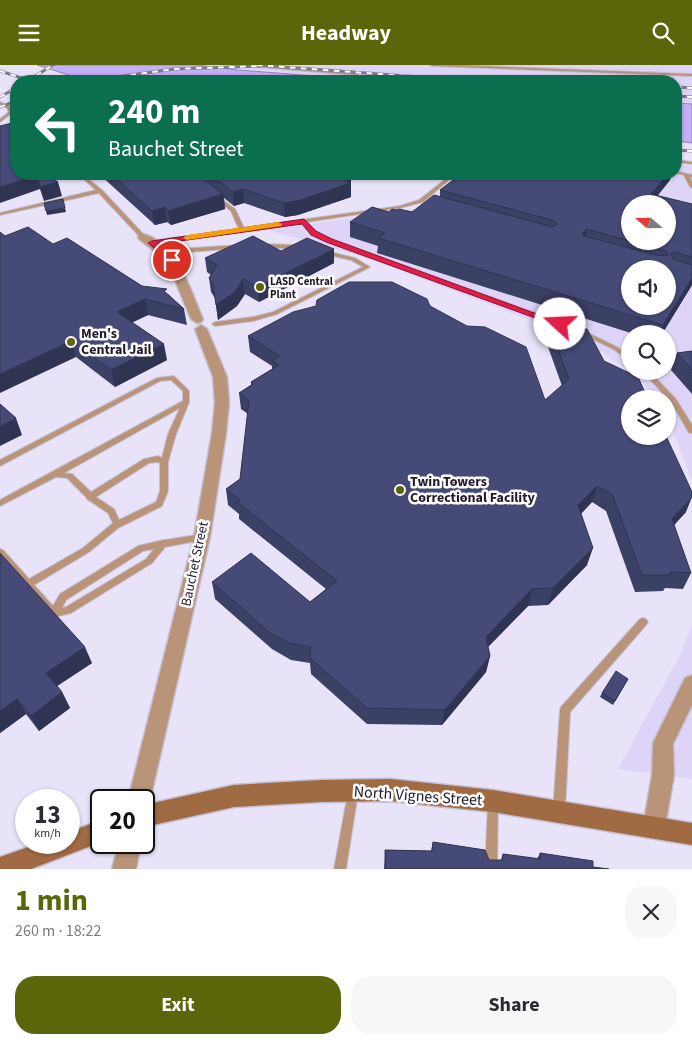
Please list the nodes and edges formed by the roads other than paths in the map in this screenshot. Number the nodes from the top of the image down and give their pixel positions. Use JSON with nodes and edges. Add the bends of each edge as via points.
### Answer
{"nodes":[{"id":1,"x":233,"y":65,"type":"edge"},
{"id":2,"x":432,"y":65,"type":"edge"},
{"id":3,"x":356,"y":74,"type":"dead end"},
{"id":4,"x":692,"y":75,"type":"edge"},
{"id":5,"x":0,"y":103,"type":"edge"},
{"id":6,"x":10,"y":110,"type":"edge"},
{"id":7,"x":10,"y":113,"type":"edge"},
{"id":8,"x":0,"y":121,"type":"edge"},
{"id":9,"x":682,"y":173,"type":"edge"},
{"id":10,"x":686,"y":174,"type":"junction"},
{"id":11,"x":692,"y":175,"type":"edge"},
{"id":12,"x":87,"y":180,"type":"edge"},
{"id":13,"x":447,"y":180,"type":"edge"},
{"id":14,"x":692,"y":187,"type":"edge"},
{"id":15,"x":100,"y":191,"type":"junction"},
{"id":16,"x":210,"y":192,"type":"edge"},
{"id":17,"x":422,"y":201,"type":"junction"},
{"id":18,"x":430,"y":204,"type":"edge"},
{"id":19,"x":0,"y":214,"type":"edge"},
{"id":20,"x":304,"y":221,"type":"junction"},
{"id":21,"x":242,"y":229,"type":"junction"},
{"id":22,"x":147,"y":240,"type":"junction"},
{"id":23,"x":254,"y":245,"type":"edge"},
{"id":24,"x":245,"y":246,"type":"edge"},
{"id":25,"x":307,"y":248,"type":"edge"},
{"id":26,"x":316,"y":250,"type":"edge"},
{"id":27,"x":164,"y":252,"type":"junction"},
{"id":28,"x":204,"y":324,"type":"junction"},
{"id":29,"x":621,"y":352,"type":"edge"},
{"id":30,"x":654,"y":380,"type":"edge"},
{"id":31,"x":186,"y":402,"type":"junction"},
{"id":32,"x":692,"y":431,"type":"edge"},
{"id":33,"x":164,"y":462,"type":"junction"},
{"id":34,"x":0,"y":463,"type":"edge"},
{"id":35,"x":55,"y":474,"type":"junction"},
{"id":36,"x":90,"y":497,"type":"junction"},
{"id":37,"x":0,"y":503,"type":"edge"},
{"id":38,"x":115,"y":526,"type":"junction"},
{"id":39,"x":202,"y":537,"type":"junction"},
{"id":40,"x":163,"y":543,"type":"junction"},
{"id":41,"x":0,"y":552,"type":"edge"},
{"id":42,"x":28,"y":584,"type":"junction"},
{"id":43,"x":54,"y":613,"type":"junction"},
{"id":44,"x":644,"y":622,"type":"dead end"},
{"id":45,"x":692,"y":684,"type":"edge"},
{"id":46,"x":142,"y":789,"type":"edge"},
{"id":47,"x":354,"y":791,"type":"junction"},
{"id":48,"x":493,"y":801,"type":"junction"},
{"id":49,"x":559,"y":811,"type":"junction"},
{"id":50,"x":155,"y":814,"type":"edge"},
{"id":51,"x":654,"y":827,"type":"junction"},
{"id":52,"x":692,"y":834,"type":"edge"},
{"id":53,"x":90,"y":835,"type":"edge"},
{"id":54,"x":127,"y":854,"type":"edge"},
{"id":55,"x":0,"y":869,"type":"edge"},
{"id":56,"x":124,"y":869,"type":"edge"},
{"id":57,"x":340,"y":869,"type":"edge"},
{"id":58,"x":491,"y":869,"type":"edge"}],
"edges":[{"from":1,"to":3,"type":"lane"},
{"from":2,"to":4,"type":"lane"},
{"from":5,"to":6,"type":"lane"},
{"from":7,"to":8,"type":"lane"},
{"from":9,"to":10,"type":"lane"},
{"from":10,"to":11,"type":"lane"},
{"from":10,"to":14,"type":"lane"},
{"from":12,"to":15,"type":"lane"},
{"from":13,"to":17,"type":"lane"},
{"from":15,"to":19,"type":"lane"},
{"from":15,"to":22,"type":"lane"},
{"from":16,"to":21,"type":"lane","via":[[233,210]]},
{"from":17,"to":18,"type":"lane"},
{"from":17,"to":20,"type":"lane"},
{"from":20,"to":21,"type":"lane"},
{"from":20,"to":29,"type":"lane","via":[[314,233],[329,241],[578,330]]},
{"from":21,"to":22,"type":"lane"},
{"from":22,"to":27,"type":"street","name":"Bauchet Street"},
{"from":23,"to":25,"type":"lane"},
{"from":24,"to":27,"type":"lane"},
{"from":26,"to":28,"type":"lane","via":[[353,259],[367,267],[275,313]]},
{"from":27,"to":28,"type":"street","name":"Bauchet Street","via":[[172,260]]},
{"from":28,"to":39,"type":"street","name":"Bauchet Street","via":[[220,377],[222,403]]},
{"from":30,"to":32,"type":"lane","via":[[674,401]]},
{"from":31,"to":33,"type":"lane"},
{"from":31,"to":34,"type":"lane","via":[[186,391],[180,383],[173,378],[159,379]]},
{"from":31,"to":35,"type":"lane"},
{"from":33,"to":36,"type":"lane","via":[[158,459],[147,461]]},
{"from":33,"to":38,"type":"lane","via":[[164,491],[159,504]]},
{"from":35,"to":36,"type":"lane","via":[[69,476]]},
{"from":35,"to":37,"type":"lane"},
{"from":36,"to":38,"type":"lane","via":[[111,511]]},
{"from":38,"to":42,"type":"lane","via":[[63,565]]},
{"from":39,"to":40,"type":"lane"},
{"from":39,"to":46,"type":"street","name":"Bauchet Street"},
{"from":40,"to":43,"type":"lane","via":[[149,561],[68,610]]},
{"from":40,"to":43,"type":"lane","via":[[141,548],[63,597]]},
{"from":41,"to":42,"type":"lane"},
{"from":42,"to":43,"type":"lane"},
{"from":44,"to":49,"type":"lane","via":[[565,711]]},
{"from":45,"to":51,"type":"street","via":[[663,743],[663,775]]},
{"from":47,"to":48,"type":"main road","name":"North Vignes Street","via":[[390,790]]},
{"from":47,"to":50,"type":"main road","name":"North Vignes Street","via":[[234,796]]},
{"from":47,"to":57,"type":"lane"},
{"from":48,"to":49,"type":"main road","name":"North Vignes Street"},
{"from":48,"to":58,"type":"lane"},
{"from":49,"to":51,"type":"main road","name":"North Vignes Street"},
{"from":51,"to":52,"type":"main road","name":"North Vignes Street"},
{"from":53,"to":55,"type":"main road"},
{"from":54,"to":56,"type":"street"}]}
